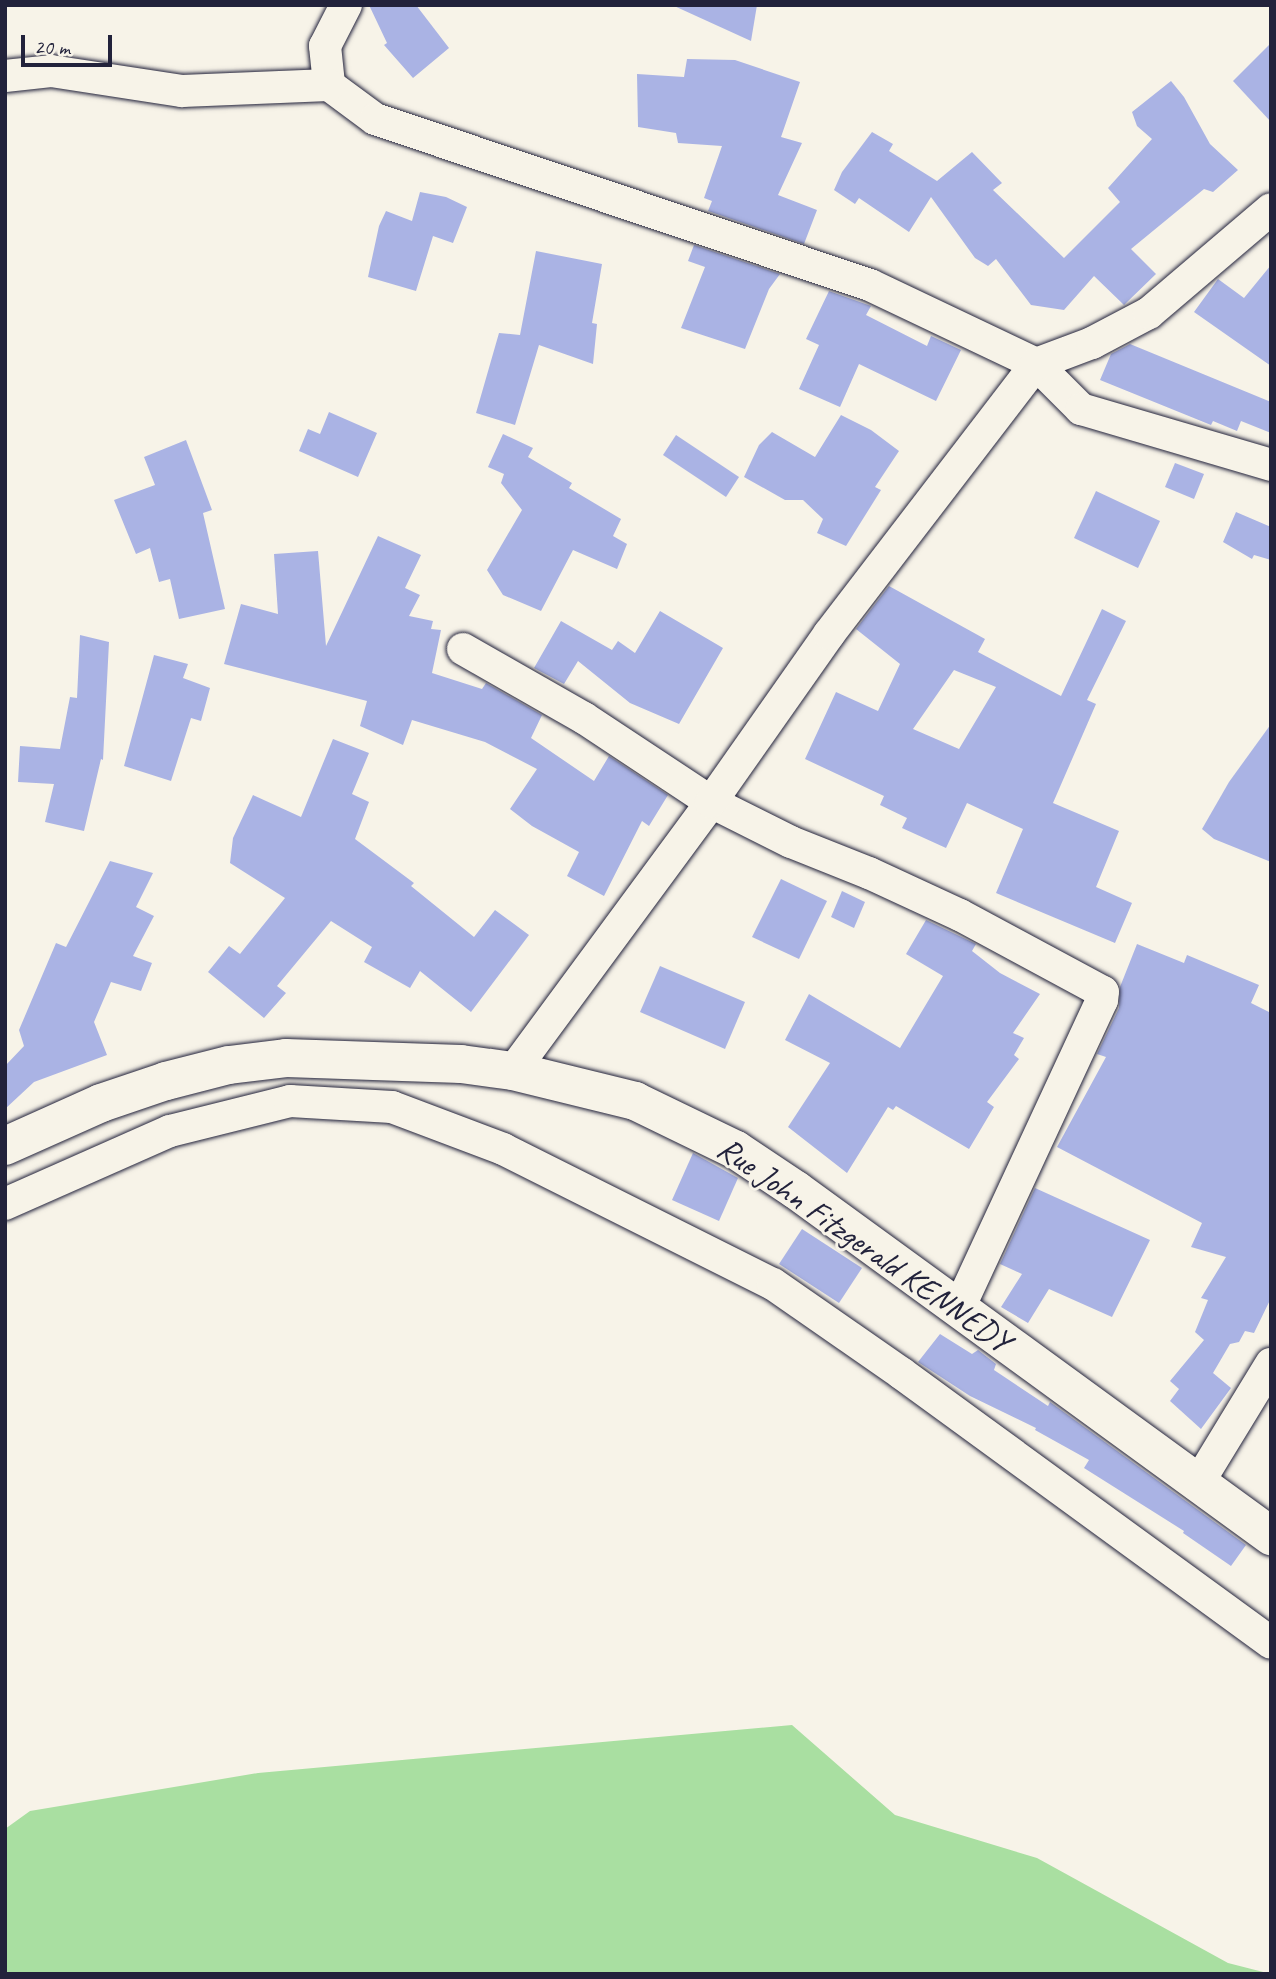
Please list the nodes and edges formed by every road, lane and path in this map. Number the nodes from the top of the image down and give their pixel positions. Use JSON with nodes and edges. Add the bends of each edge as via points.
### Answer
{"nodes":[{"id":1,"x":346,"y":5,"type":"edge"},
{"id":2,"x":5,"y":76,"type":"edge"},
{"id":3,"x":329,"y":85,"type":"junction"},
{"id":4,"x":1271,"y":208,"type":"edge"},
{"id":5,"x":1036,"y":364,"type":"junction"},
{"id":6,"x":1271,"y":465,"type":"edge"},
{"id":7,"x":463,"y":649,"type":"dead end"},
{"id":8,"x":711,"y":802,"type":"junction"},
{"id":9,"x":513,"y":1071,"type":"junction"},
{"id":10,"x":5,"y":1146,"type":"edge"},
{"id":11,"x":5,"y":1204,"type":"edge"},
{"id":12,"x":959,"y":1308,"type":"junction"},
{"id":13,"x":1271,"y":1364,"type":"edge"},
{"id":14,"x":1197,"y":1485,"type":"junction"},
{"id":15,"x":1271,"y":1536,"type":"edge"},
{"id":16,"x":1271,"y":1643,"type":"edge"}],
"edges":[{"from":1,"to":3,"type":"street","via":[[325,46]]},
{"from":2,"to":3,"type":"street","via":[[51,71],[182,91]]},
{"from":3,"to":5,"type":"street","via":[[375,119],[870,285]]},
{"from":4,"to":5,"type":"street","via":[[1149,313]]},
{"from":5,"to":6,"type":"street","via":[[1081,409]]},
{"from":5,"to":8,"type":"street","via":[[829,634]]},
{"from":7,"to":8,"type":"street","via":[[584,718]]},
{"from":8,"to":9,"type":"street"},
{"from":8,"to":12,"type":"street","via":[[960,915],[1103,992]]},
{"from":9,"to":10,"type":"street","name":"Rue John Fitzgerald KENNEDY","via":[[461,1064],[286,1058],[229,1065],[102,1103]]},
{"from":9,"to":12,"type":"street","name":"Rue John Fitzgerald KENNEDY","via":[[635,1101],[736,1150]]},
{"from":11,"to":16,"type":"street","via":[[170,1131],[290,1101],[392,1107],[503,1149],[773,1284]]},
{"from":12,"to":14,"type":"street","name":"Rue John Fitzgerald KENNEDY"},
{"from":13,"to":14,"type":"street"},
{"from":14,"to":15,"type":"street","name":"Rue John Fitzgerald KENNEDY"}]}
